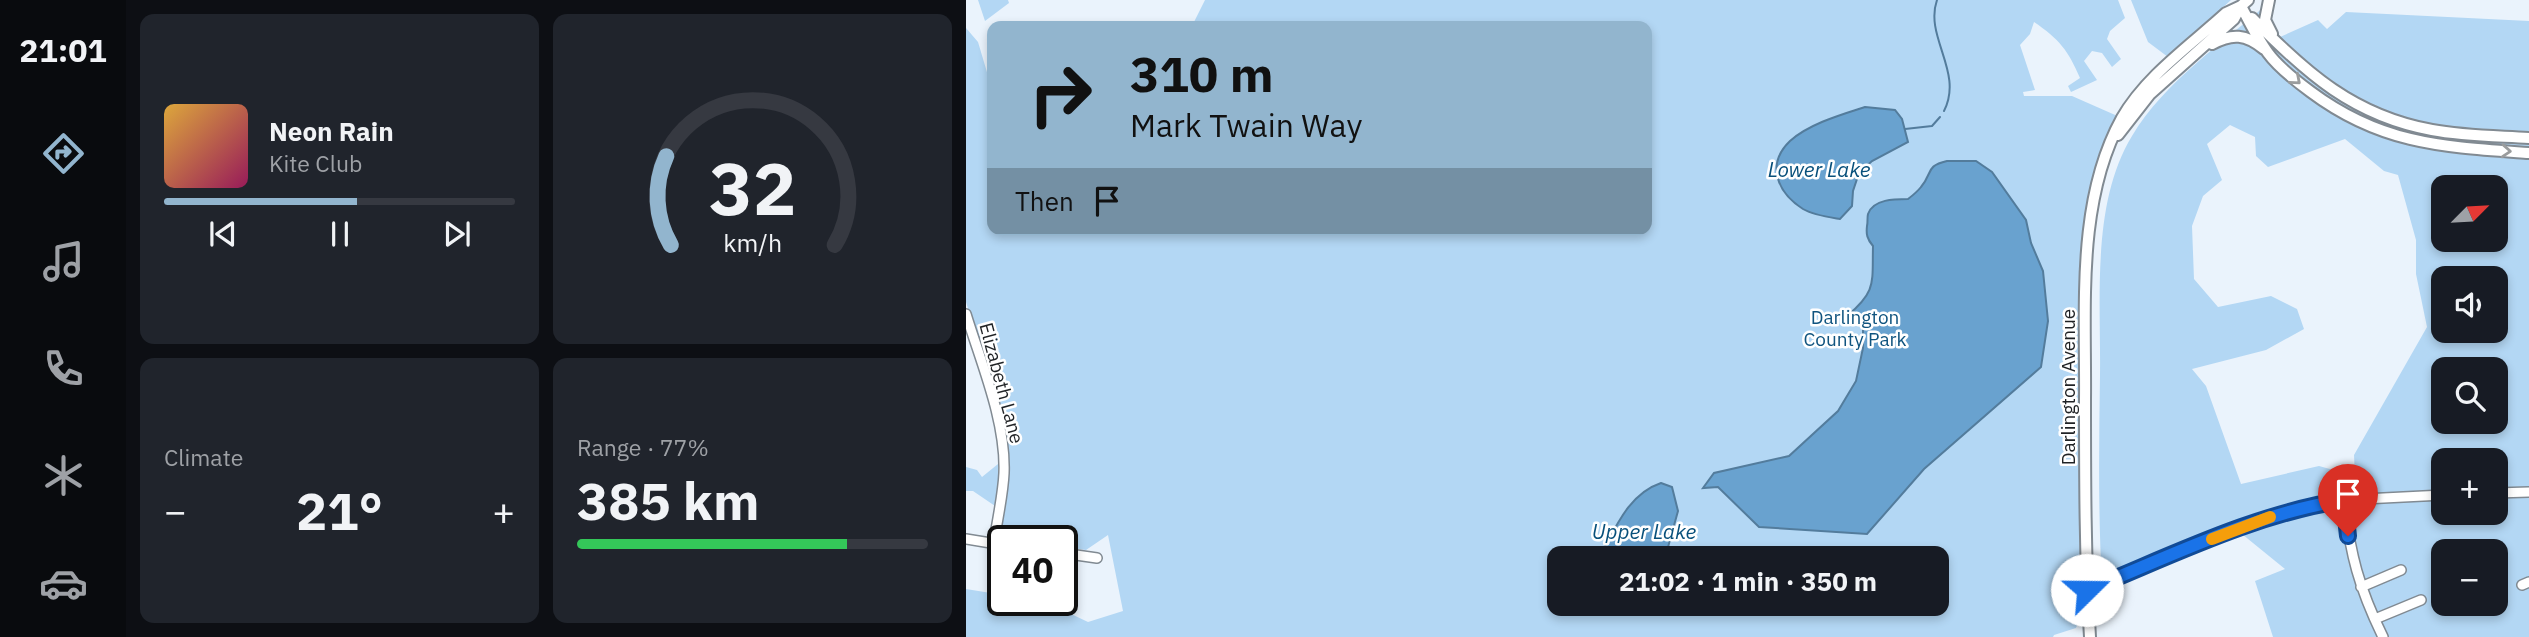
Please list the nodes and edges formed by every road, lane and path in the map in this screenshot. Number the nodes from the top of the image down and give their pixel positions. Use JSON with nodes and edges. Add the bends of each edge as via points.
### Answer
{"nodes":[{"id":1,"x":2269,"y":0,"type":"edge"},
{"id":2,"x":2244,"y":3,"type":"edge"},
{"id":3,"x":2200,"y":50,"type":"junction"},
{"id":4,"x":2267,"y":52,"type":"junction"},
{"id":5,"x":2296,"y":63,"type":"junction"},
{"id":6,"x":2354,"y":103,"type":"junction"},
{"id":7,"x":2364,"y":124,"type":"junction"},
{"id":8,"x":2413,"y":126,"type":"junction"},
{"id":9,"x":2529,"y":138,"type":"edge"},
{"id":10,"x":2113,"y":141,"type":"junction"},
{"id":11,"x":2529,"y":153,"type":"edge"},
{"id":12,"x":966,"y":314,"type":"edge"},
{"id":13,"x":2529,"y":492,"type":"edge"},
{"id":14,"x":2508,"y":493,"type":"edge"},
{"id":15,"x":2431,"y":496,"type":"edge"},
{"id":16,"x":2344,"y":500,"type":"junction"},
{"id":17,"x":1000,"y":525,"type":"edge"},
{"id":18,"x":966,"y":539,"type":"edge"},
{"id":19,"x":987,"y":542,"type":"edge"},
{"id":20,"x":1078,"y":555,"type":"edge"},
{"id":21,"x":1097,"y":558,"type":"dead end"},
{"id":22,"x":2401,"y":570,"type":"dead end"},
{"id":23,"x":2361,"y":587,"type":"junction"},
{"id":24,"x":2087,"y":590,"type":"junction"},
{"id":25,"x":2421,"y":600,"type":"dead end"},
{"id":26,"x":2375,"y":620,"type":"junction"},
{"id":27,"x":2090,"y":637,"type":"edge"},
{"id":28,"x":2383,"y":637,"type":"edge"}],
"edges":[{"from":1,"to":5,"type":"main road","via":[[2268,27]]},
{"from":2,"to":3,"type":"main road","name":"Darlington Avenue","via":[[2234,19]]},
{"from":2,"to":4,"type":"main road"},
{"from":2,"to":5,"type":"main road"},
{"from":2,"to":10,"type":"main road","name":"Darlington Avenue","via":[[2226,13],[2150,82],[2125,114]]},
{"from":3,"to":4,"type":"main road","via":[[2232,35],[2248,38]]},
{"from":3,"to":10,"type":"main road","name":"Darlington Avenue","via":[[2150,94]]},
{"from":4,"to":7,"type":"main road","one_way":true,"via":[[2328,105]]},
{"from":5,"to":6,"type":"main road"},
{"from":6,"to":7,"type":"main road"},
{"from":6,"to":8,"type":"main road"},
{"from":7,"to":8,"type":"main road","via":[[2370,118]]},
{"from":7,"to":11,"type":"main road","one_way":true,"via":[[2431,145]]},
{"from":8,"to":9,"type":"main road"},
{"from":10,"to":24,"type":"main road","name":"Darlington Avenue","via":[[2098,180],[2088,233]]},
{"from":12,"to":17,"type":"street","name":"Elizabeth Lane","via":[[1003,453]]},
{"from":13,"to":14,"type":"street"},
{"from":15,"to":16,"type":"street"},
{"from":16,"to":23,"type":"street"},
{"from":16,"to":24,"type":"street","via":[[2279,513]]},
{"from":18,"to":19,"type":"street"},
{"from":20,"to":21,"type":"street"},
{"from":22,"to":23,"type":"street"},
{"from":23,"to":26,"type":"street"},
{"from":24,"to":27,"type":"main road","name":"Darlington Avenue"},
{"from":25,"to":26,"type":"street"},
{"from":26,"to":28,"type":"street"}]}
